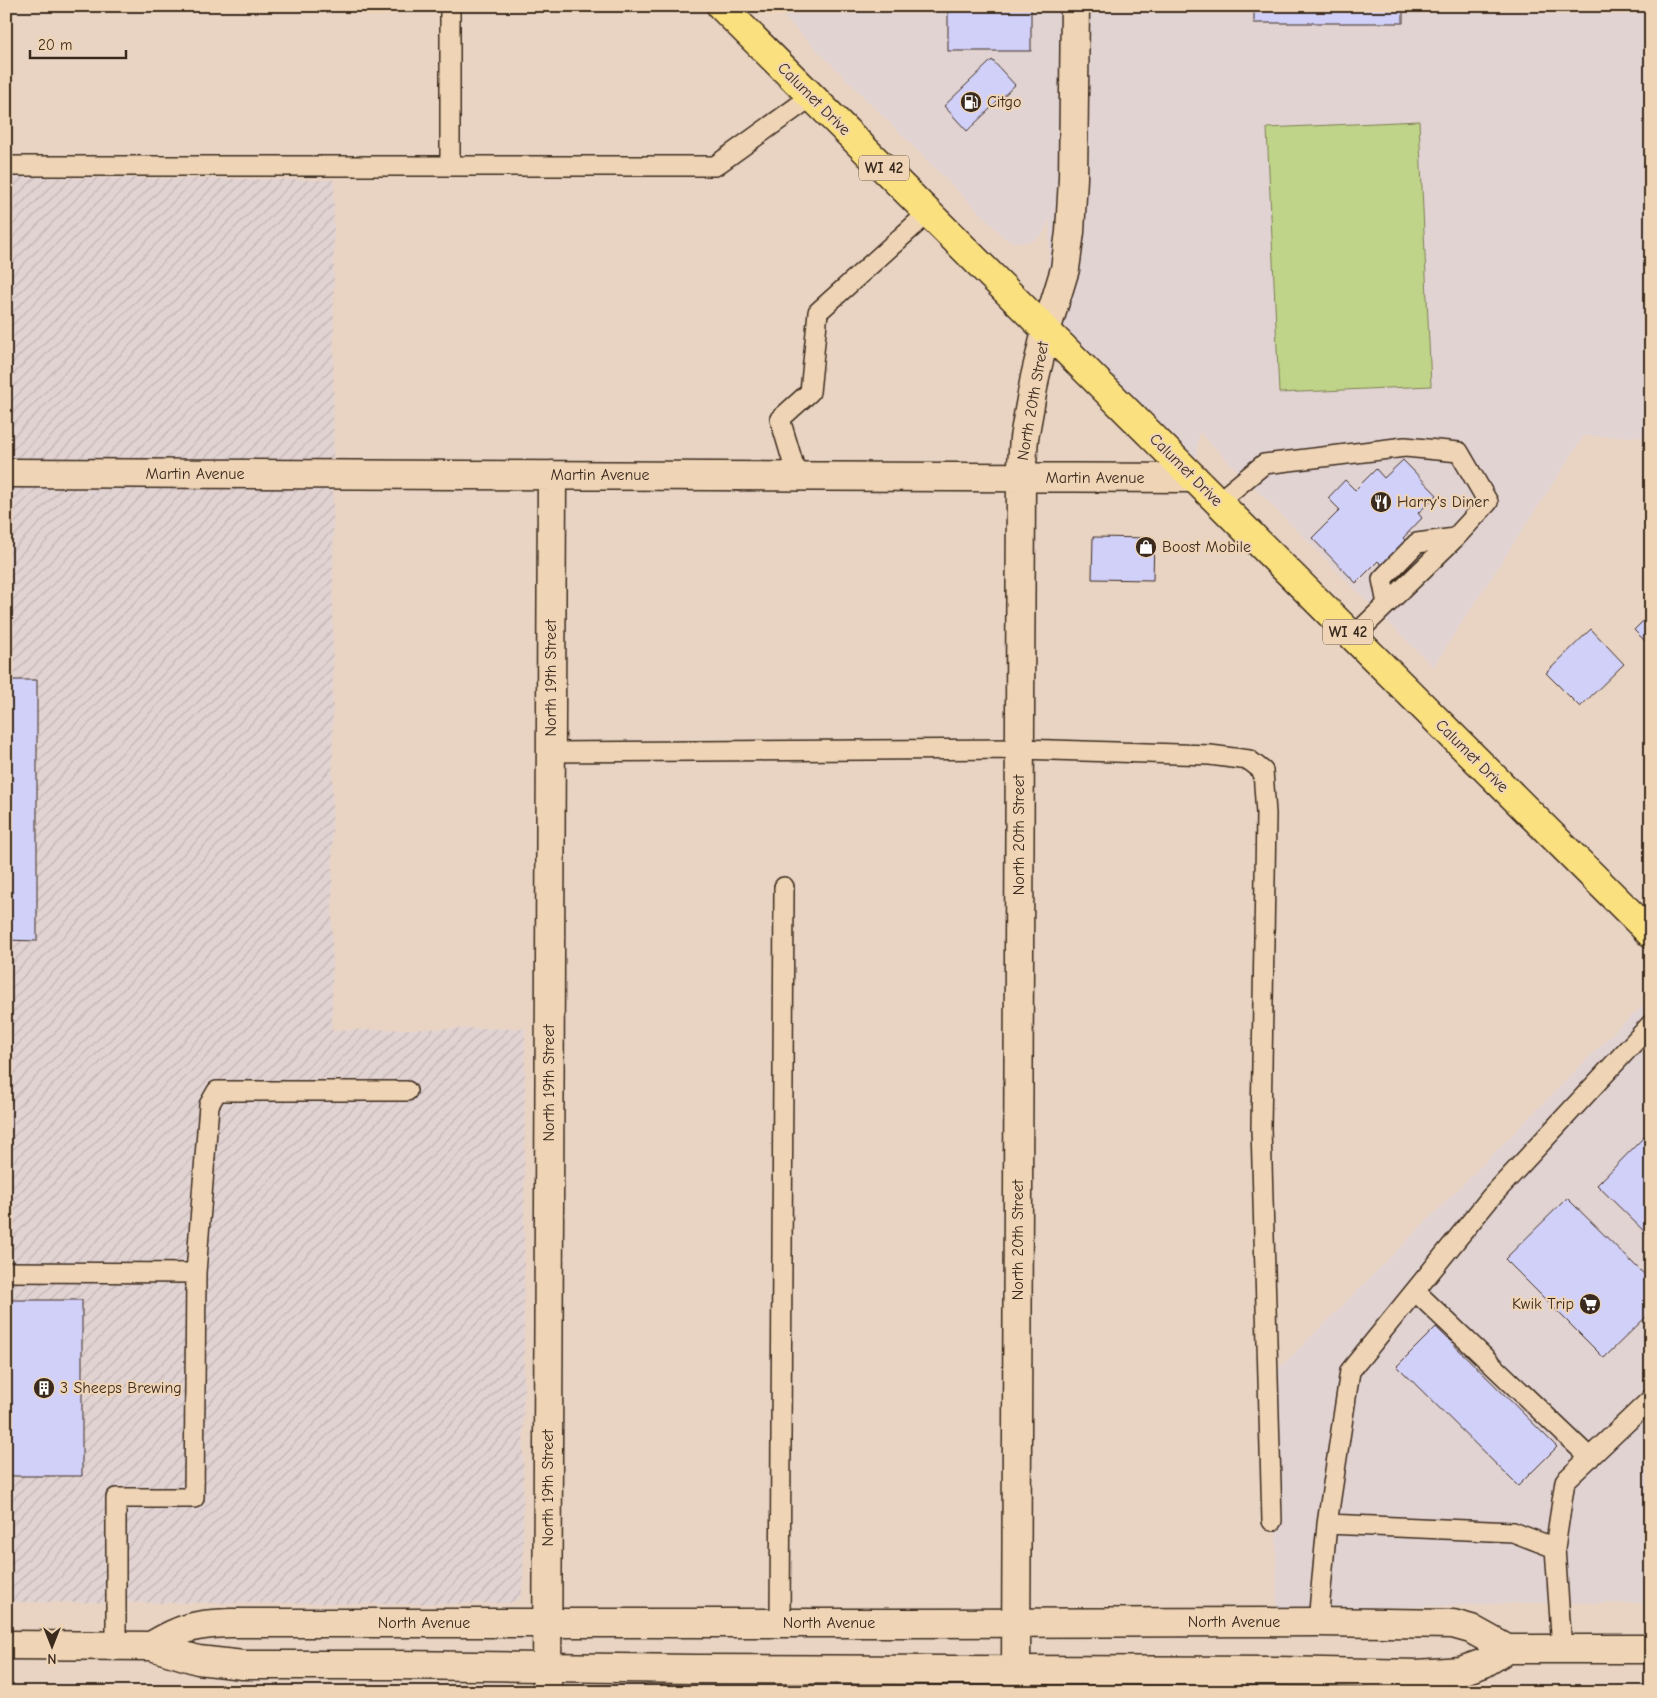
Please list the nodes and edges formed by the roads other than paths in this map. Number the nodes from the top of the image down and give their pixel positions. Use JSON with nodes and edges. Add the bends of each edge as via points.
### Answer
{"nodes":[{"id":1,"x":450,"y":6,"type":"edge"},
{"id":2,"x":721,"y":6,"type":"edge"},
{"id":3,"x":1075,"y":6,"type":"edge"},
{"id":4,"x":812,"y":96,"type":"junction"},
{"id":5,"x":6,"y":166,"type":"edge"},
{"id":6,"x":450,"y":166,"type":"junction"},
{"id":7,"x":928,"y":213,"type":"junction"},
{"id":8,"x":1046,"y":330,"type":"junction"},
{"id":9,"x":6,"y":473,"type":"edge"},
{"id":10,"x":552,"y":475,"type":"junction"},
{"id":11,"x":797,"y":476,"type":"junction"},
{"id":12,"x":1021,"y":477,"type":"junction"},
{"id":13,"x":1194,"y":478,"type":"junction"},
{"id":14,"x":1218,"y":502,"type":"junction"},
{"id":15,"x":1353,"y":637,"type":"junction"},
{"id":16,"x":1020,"y":749,"type":"junction"},
{"id":17,"x":550,"y":752,"type":"junction"},
{"id":18,"x":784,"y":887,"type":"dead end"},
{"id":19,"x":1651,"y":934,"type":"edge"},
{"id":20,"x":1651,"y":1024,"type":"edge"},
{"id":21,"x":406,"y":1091,"type":"dead end"},
{"id":22,"x":6,"y":1272,"type":"edge"},
{"id":23,"x":196,"y":1272,"type":"junction"},
{"id":24,"x":1415,"y":1291,"type":"junction"},
{"id":25,"x":1651,"y":1399,"type":"edge"},
{"id":26,"x":1590,"y":1458,"type":"junction"},
{"id":27,"x":1272,"y":1520,"type":"dead end"},
{"id":28,"x":1327,"y":1524,"type":"junction"},
{"id":29,"x":1555,"y":1548,"type":"junction"},
{"id":30,"x":1318,"y":1622,"type":"junction"},
{"id":31,"x":547,"y":1623,"type":"junction"},
{"id":32,"x":780,"y":1623,"type":"junction"},
{"id":33,"x":1016,"y":1623,"type":"junction"},
{"id":34,"x":6,"y":1645,"type":"edge"},
{"id":35,"x":116,"y":1645,"type":"junction"},
{"id":36,"x":151,"y":1646,"type":"junction"},
{"id":37,"x":1507,"y":1648,"type":"junction"},
{"id":38,"x":1562,"y":1648,"type":"junction"},
{"id":39,"x":1651,"y":1648,"type":"edge"},
{"id":40,"x":1016,"y":1670,"type":"junction"},
{"id":41,"x":547,"y":1679,"type":"edge"}],
"edges":[{"from":1,"to":6,"type":"lane"},
{"from":2,"to":4,"type":"main road","name":"Calumet Drive","number":"WI 42"},
{"from":3,"to":8,"type":"street","name":"North 20th Street","via":[[1070,232],[1065,269]]},
{"from":4,"to":6,"type":"lane","via":[[715,166]]},
{"from":4,"to":7,"type":"main road","name":"Calumet Drive","number":"WI 42"},
{"from":5,"to":6,"type":"lane"},
{"from":7,"to":8,"type":"main road","name":"Calumet Drive","number":"WI 42"},
{"from":7,"to":11,"type":"lane","via":[[818,312],[810,392],[780,419]]},
{"from":8,"to":12,"type":"street","name":"North 20th Street","via":[[1025,430]]},
{"from":8,"to":13,"type":"main road","name":"Calumet Drive","number":"WI 42"},
{"from":9,"to":10,"type":"street","name":"Martin Avenue"},
{"from":10,"to":11,"type":"street","name":"Martin Avenue"},
{"from":10,"to":17,"type":"street","name":"North 19th Street"},
{"from":11,"to":12,"type":"street","name":"Martin Avenue"},
{"from":12,"to":13,"type":"street","name":"Martin Avenue"},
{"from":12,"to":16,"type":"street","name":"North 20th Street"},
{"from":13,"to":14,"type":"main road","name":"Calumet Drive","number":"WI 42"},
{"from":14,"to":15,"type":"main road","name":"Calumet Drive","number":"WI 42"},
{"from":14,"to":15,"type":"lane","via":[[1264,464],[1405,447],[1460,452],[1488,502]]},
{"from":15,"to":19,"type":"main road","name":"Calumet Drive","number":"WI 42"},
{"from":16,"to":17,"type":"lane"},
{"from":16,"to":27,"type":"lane","via":[[1210,755],[1249,760],[1263,771],[1266,814],[1261,1128]]},
{"from":16,"to":33,"type":"street","name":"North 20th Street"},
{"from":17,"to":31,"type":"street","name":"North 19th Street"},
{"from":18,"to":32,"type":"lane"},
{"from":20,"to":24,"type":"lane","via":[[1491,1197]]},
{"from":21,"to":23,"type":"lane","via":[[217,1091],[209,1105]]},
{"from":22,"to":23,"type":"lane"},
{"from":23,"to":35,"type":"lane","via":[[194,1498],[116,1498]]},
{"from":24,"to":26,"type":"lane"},
{"from":24,"to":28,"type":"lane","via":[[1350,1371]]},
{"from":25,"to":26,"type":"lane"},
{"from":26,"to":29,"type":"lane","via":[[1566,1481]]},
{"from":28,"to":29,"type":"lane","via":[[1513,1532]]},
{"from":28,"to":30,"type":"lane"},
{"from":29,"to":38,"type":"lane"},
{"from":30,"to":33,"type":"street","name":"North Avenue"},
{"from":30,"to":37,"type":"street","name":"North Avenue","via":[[1453,1624],[1471,1629]]},
{"from":31,"to":32,"type":"street","name":"North Avenue"},
{"from":31,"to":36,"type":"street","name":"North Avenue","via":[[203,1624],[178,1631]]},
{"from":31,"to":41,"type":"street","name":"North 19th Street"},
{"from":32,"to":33,"type":"street","name":"North Avenue"},
{"from":33,"to":40,"type":"street","name":"North 20th Street"},
{"from":34,"to":35,"type":"street"},
{"from":35,"to":36,"type":"street"},
{"from":36,"to":41,"type":"street","via":[[198,1660],[243,1665]]},
{"from":37,"to":38,"type":"street","name":"North Avenue"},
{"from":37,"to":40,"type":"street","via":[[1472,1667],[1431,1674]]},
{"from":38,"to":39,"type":"street","name":"North Avenue"},
{"from":40,"to":41,"type":"street"}]}
